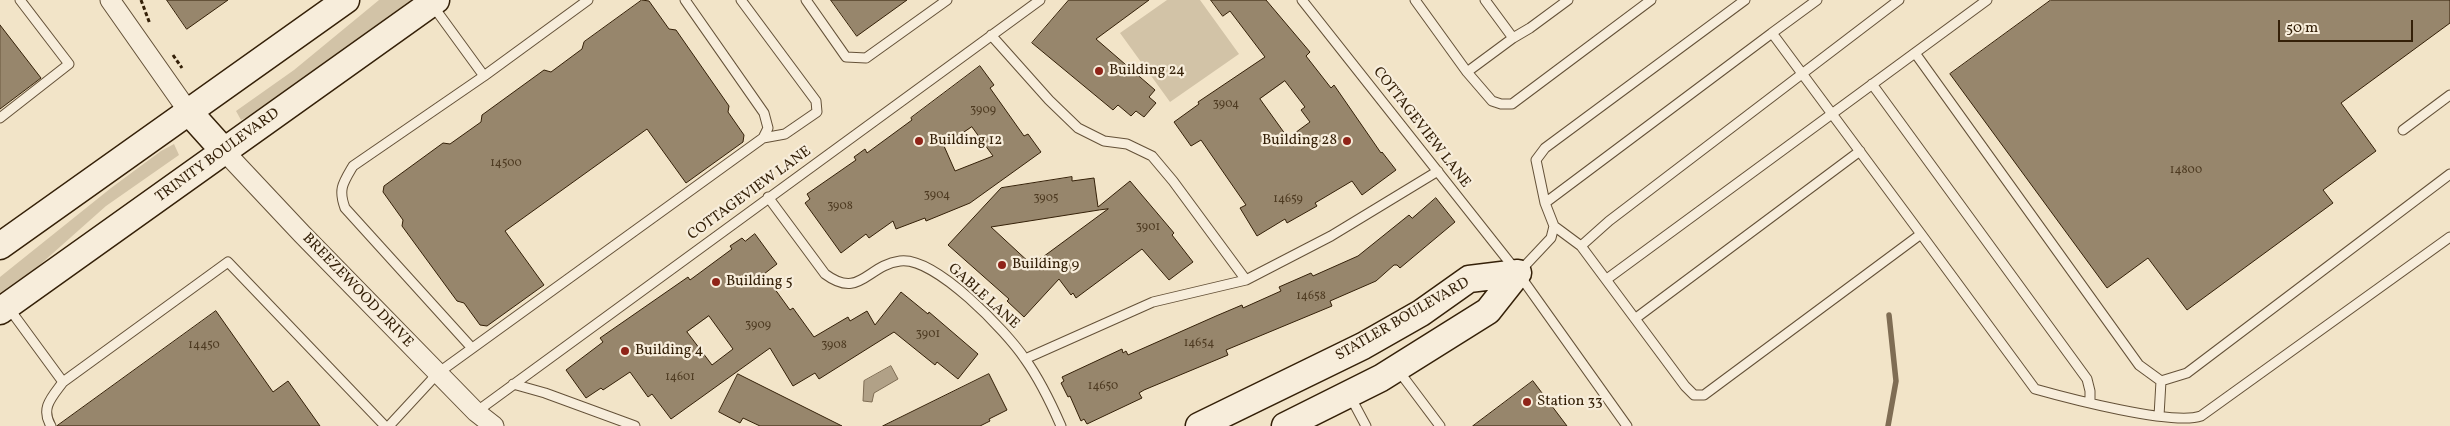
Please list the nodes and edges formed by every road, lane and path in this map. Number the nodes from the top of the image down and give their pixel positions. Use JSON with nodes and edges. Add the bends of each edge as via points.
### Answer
{"nodes":[{"id":1,"x":20,"y":0,"type":"edge"},
{"id":2,"x":110,"y":0,"type":"edge"},
{"id":3,"x":141,"y":0,"type":"edge"},
{"id":4,"x":346,"y":0,"type":"edge"},
{"id":5,"x":588,"y":0,"type":"edge"},
{"id":6,"x":685,"y":0,"type":"edge"},
{"id":7,"x":741,"y":0,"type":"edge"},
{"id":8,"x":806,"y":0,"type":"edge"},
{"id":9,"x":947,"y":0,"type":"edge"},
{"id":10,"x":1040,"y":0,"type":"edge"},
{"id":11,"x":1302,"y":0,"type":"edge"},
{"id":12,"x":1415,"y":0,"type":"edge"},
{"id":13,"x":1485,"y":0,"type":"edge"},
{"id":14,"x":1568,"y":0,"type":"edge"},
{"id":15,"x":1651,"y":0,"type":"edge"},
{"id":16,"x":1745,"y":0,"type":"edge"},
{"id":17,"x":1817,"y":0,"type":"edge"},
{"id":18,"x":1899,"y":0,"type":"edge"},
{"id":19,"x":1987,"y":0,"type":"edge"},
{"id":20,"x":434,"y":2,"type":"edge"},
{"id":21,"x":152,"y":27,"type":"dead end"},
{"id":22,"x":1772,"y":33,"type":"junction"},
{"id":23,"x":992,"y":35,"type":"junction"},
{"id":24,"x":1513,"y":38,"type":"junction"},
{"id":25,"x":168,"y":48,"type":"dead end"},
{"id":26,"x":1915,"y":53,"type":"junction"},
{"id":27,"x":1467,"y":72,"type":"junction"},
{"id":28,"x":1802,"y":72,"type":"junction"},
{"id":29,"x":186,"y":75,"type":"dead end"},
{"id":30,"x":484,"y":76,"type":"junction"},
{"id":31,"x":1872,"y":84,"type":"junction"},
{"id":32,"x":2450,"y":95,"type":"edge"},
{"id":33,"x":188,"y":111,"type":"junction"},
{"id":34,"x":1832,"y":114,"type":"junction"},
{"id":35,"x":0,"y":118,"type":"edge"},
{"id":36,"x":2403,"y":130,"type":"dead end"},
{"id":37,"x":763,"y":138,"type":"junction"},
{"id":38,"x":224,"y":151,"type":"junction"},
{"id":39,"x":1860,"y":151,"type":"junction"},
{"id":40,"x":1438,"y":171,"type":"junction"},
{"id":41,"x":2450,"y":174,"type":"edge"},
{"id":42,"x":768,"y":198,"type":"junction"},
{"id":43,"x":1545,"y":204,"type":"junction"},
{"id":44,"x":1554,"y":226,"type":"junction"},
{"id":45,"x":1921,"y":234,"type":"junction"},
{"id":46,"x":2450,"y":237,"type":"edge"},
{"id":47,"x":0,"y":246,"type":"edge"},
{"id":48,"x":1581,"y":246,"type":"junction"},
{"id":49,"x":1518,"y":273,"type":"junction"},
{"id":50,"x":1607,"y":278,"type":"junction"},
{"id":51,"x":1246,"y":280,"type":"junction"},
{"id":52,"x":4,"y":309,"type":"edge"},
{"id":53,"x":1636,"y":318,"type":"junction"},
{"id":54,"x":471,"y":348,"type":"junction"},
{"id":55,"x":1025,"y":359,"type":"junction"},
{"id":56,"x":1397,"y":368,"type":"junction"},
{"id":57,"x":438,"y":373,"type":"junction"},
{"id":58,"x":2161,"y":381,"type":"junction"},
{"id":59,"x":63,"y":382,"type":"junction"},
{"id":60,"x":513,"y":384,"type":"junction"},
{"id":61,"x":1349,"y":394,"type":"junction"},
{"id":62,"x":2090,"y":402,"type":"junction"},
{"id":63,"x":476,"y":412,"type":"junction"},
{"id":64,"x":2159,"y":416,"type":"junction"},
{"id":65,"x":1058,"y":425,"type":"edge"},
{"id":66,"x":51,"y":426,"type":"edge"},
{"id":67,"x":385,"y":426,"type":"edge"},
{"id":68,"x":389,"y":426,"type":"edge"},
{"id":69,"x":494,"y":426,"type":"edge"},
{"id":70,"x":635,"y":426,"type":"edge"},
{"id":71,"x":1199,"y":426,"type":"edge"},
{"id":72,"x":1285,"y":426,"type":"edge"},
{"id":73,"x":1366,"y":426,"type":"edge"},
{"id":74,"x":1440,"y":426,"type":"edge"},
{"id":75,"x":1627,"y":426,"type":"edge"}],
"edges":[{"from":1,"to":35,"type":"lane","via":[[69,64]]},
{"from":2,"to":33,"type":"street"},
{"from":3,"to":21,"type":"path"},
{"from":4,"to":33,"type":"main road"},
{"from":5,"to":30,"type":"lane"},
{"from":6,"to":37,"type":"lane","via":[[764,113],[768,128]]},
{"from":7,"to":37,"type":"lane","via":[[816,101],[817,112],[785,134]]},
{"from":8,"to":9,"type":"lane","via":[[846,57],[866,58]]},
{"from":10,"to":23,"type":"lane","name":"COTTAGEVIEW LANE"},
{"from":11,"to":40,"type":"lane","name":"COTTAGEVIEW LANE"},
{"from":12,"to":27,"type":"lane"},
{"from":13,"to":24,"type":"lane"},
{"from":14,"to":24,"type":"lane"},
{"from":15,"to":27,"type":"lane","via":[[1512,104],[1492,101]]},
{"from":16,"to":43,"type":"lane","via":[[1545,148],[1536,160]]},
{"from":17,"to":22,"type":"lane"},
{"from":18,"to":28,"type":"lane"},
{"from":19,"to":26,"type":"lane"},
{"from":20,"to":30,"type":"lane"},
{"from":20,"to":38,"type":"main road","name":"TRINITY BOULEVARD"},
{"from":22,"to":28,"type":"lane"},
{"from":22,"to":43,"type":"lane"},
{"from":23,"to":42,"type":"lane","name":"COTTAGEVIEW LANE"},
{"from":23,"to":51,"type":"lane","via":[[1078,128],[1104,141],[1127,144],[1152,156]]},
{"from":24,"to":27,"type":"lane"},
{"from":25,"to":29,"type":"path"},
{"from":26,"to":31,"type":"lane"},
{"from":26,"to":58,"type":"lane","via":[[2139,365]]},
{"from":28,"to":34,"type":"lane"},
{"from":28,"to":48,"type":"lane","via":[[1609,220]]},
{"from":30,"to":54,"type":"lane","via":[[353,166],[340,194],[345,208]]},
{"from":31,"to":34,"type":"lane"},
{"from":31,"to":62,"type":"lane","via":[[2087,379]]},
{"from":32,"to":36,"type":"lane"},
{"from":33,"to":38,"type":"main road"},
{"from":33,"to":47,"type":"main road"},
{"from":34,"to":39,"type":"lane"},
{"from":34,"to":50,"type":"lane"},
{"from":37,"to":54,"type":"lane"},
{"from":38,"to":52,"type":"main road","name":"TRINITY BOULEVARD"},
{"from":38,"to":57,"type":"street","name":"BREEZEWOOD DRIVE"},
{"from":39,"to":45,"type":"lane"},
{"from":39,"to":53,"type":"lane"},
{"from":40,"to":49,"type":"lane","name":"COTTAGEVIEW LANE"},
{"from":40,"to":51,"type":"lane","via":[[1331,236]]},
{"from":41,"to":58,"type":"lane","via":[[2187,372]]},
{"from":42,"to":55,"type":"lane","name":"GABLE LANE","via":[[825,274],[837,283],[848,285],[901,260],[920,265],[966,295],[1009,336]]},
{"from":42,"to":60,"type":"lane","name":"COTTAGEVIEW LANE"},
{"from":43,"to":44,"type":"lane"},
{"from":44,"to":48,"type":"lane"},
{"from":44,"to":49,"type":"lane","via":[[1551,238]]},
{"from":45,"to":53,"type":"lane","via":[[1704,394],[1694,394],[1685,386]]},
{"from":45,"to":62,"type":"lane","via":[[2035,389]]},
{"from":46,"to":64,"type":"lane","via":[[2201,416],[2185,420]]},
{"from":48,"to":50,"type":"lane"},
{"from":49,"to":56,"type":"main road","via":[[1488,310]]},
{"from":49,"to":71,"type":"main road","name":"STATLER BOULEVARD","via":[[1469,279],[1421,313],[1363,346]]},
{"from":49,"to":75,"type":"lane","name":"COTTAGEVIEW LANE"},
{"from":50,"to":53,"type":"lane"},
{"from":51,"to":55,"type":"lane","via":[[1154,302]]},
{"from":52,"to":59,"type":"lane"},
{"from":54,"to":57,"type":"lane"},
{"from":55,"to":65,"type":"lane","name":"GABLE LANE","via":[[1045,390]]},
{"from":56,"to":61,"type":"main road"},
{"from":56,"to":74,"type":"lane"},
{"from":57,"to":63,"type":"street","name":"BREEZEWOOD DRIVE"},
{"from":57,"to":68,"type":"lane"},
{"from":58,"to":64,"type":"lane"},
{"from":59,"to":66,"type":"lane","via":[[46,408],[46,418]]},
{"from":59,"to":67,"type":"lane","via":[[228,262]]},
{"from":60,"to":63,"type":"lane","name":"COTTAGEVIEW LANE"},
{"from":60,"to":70,"type":"lane","via":[[545,392]]},
{"from":61,"to":72,"type":"main road"},
{"from":61,"to":73,"type":"lane"},
{"from":62,"to":64,"type":"lane"},
{"from":63,"to":69,"type":"street","name":"BREEZEWOOD DRIVE"}]}
